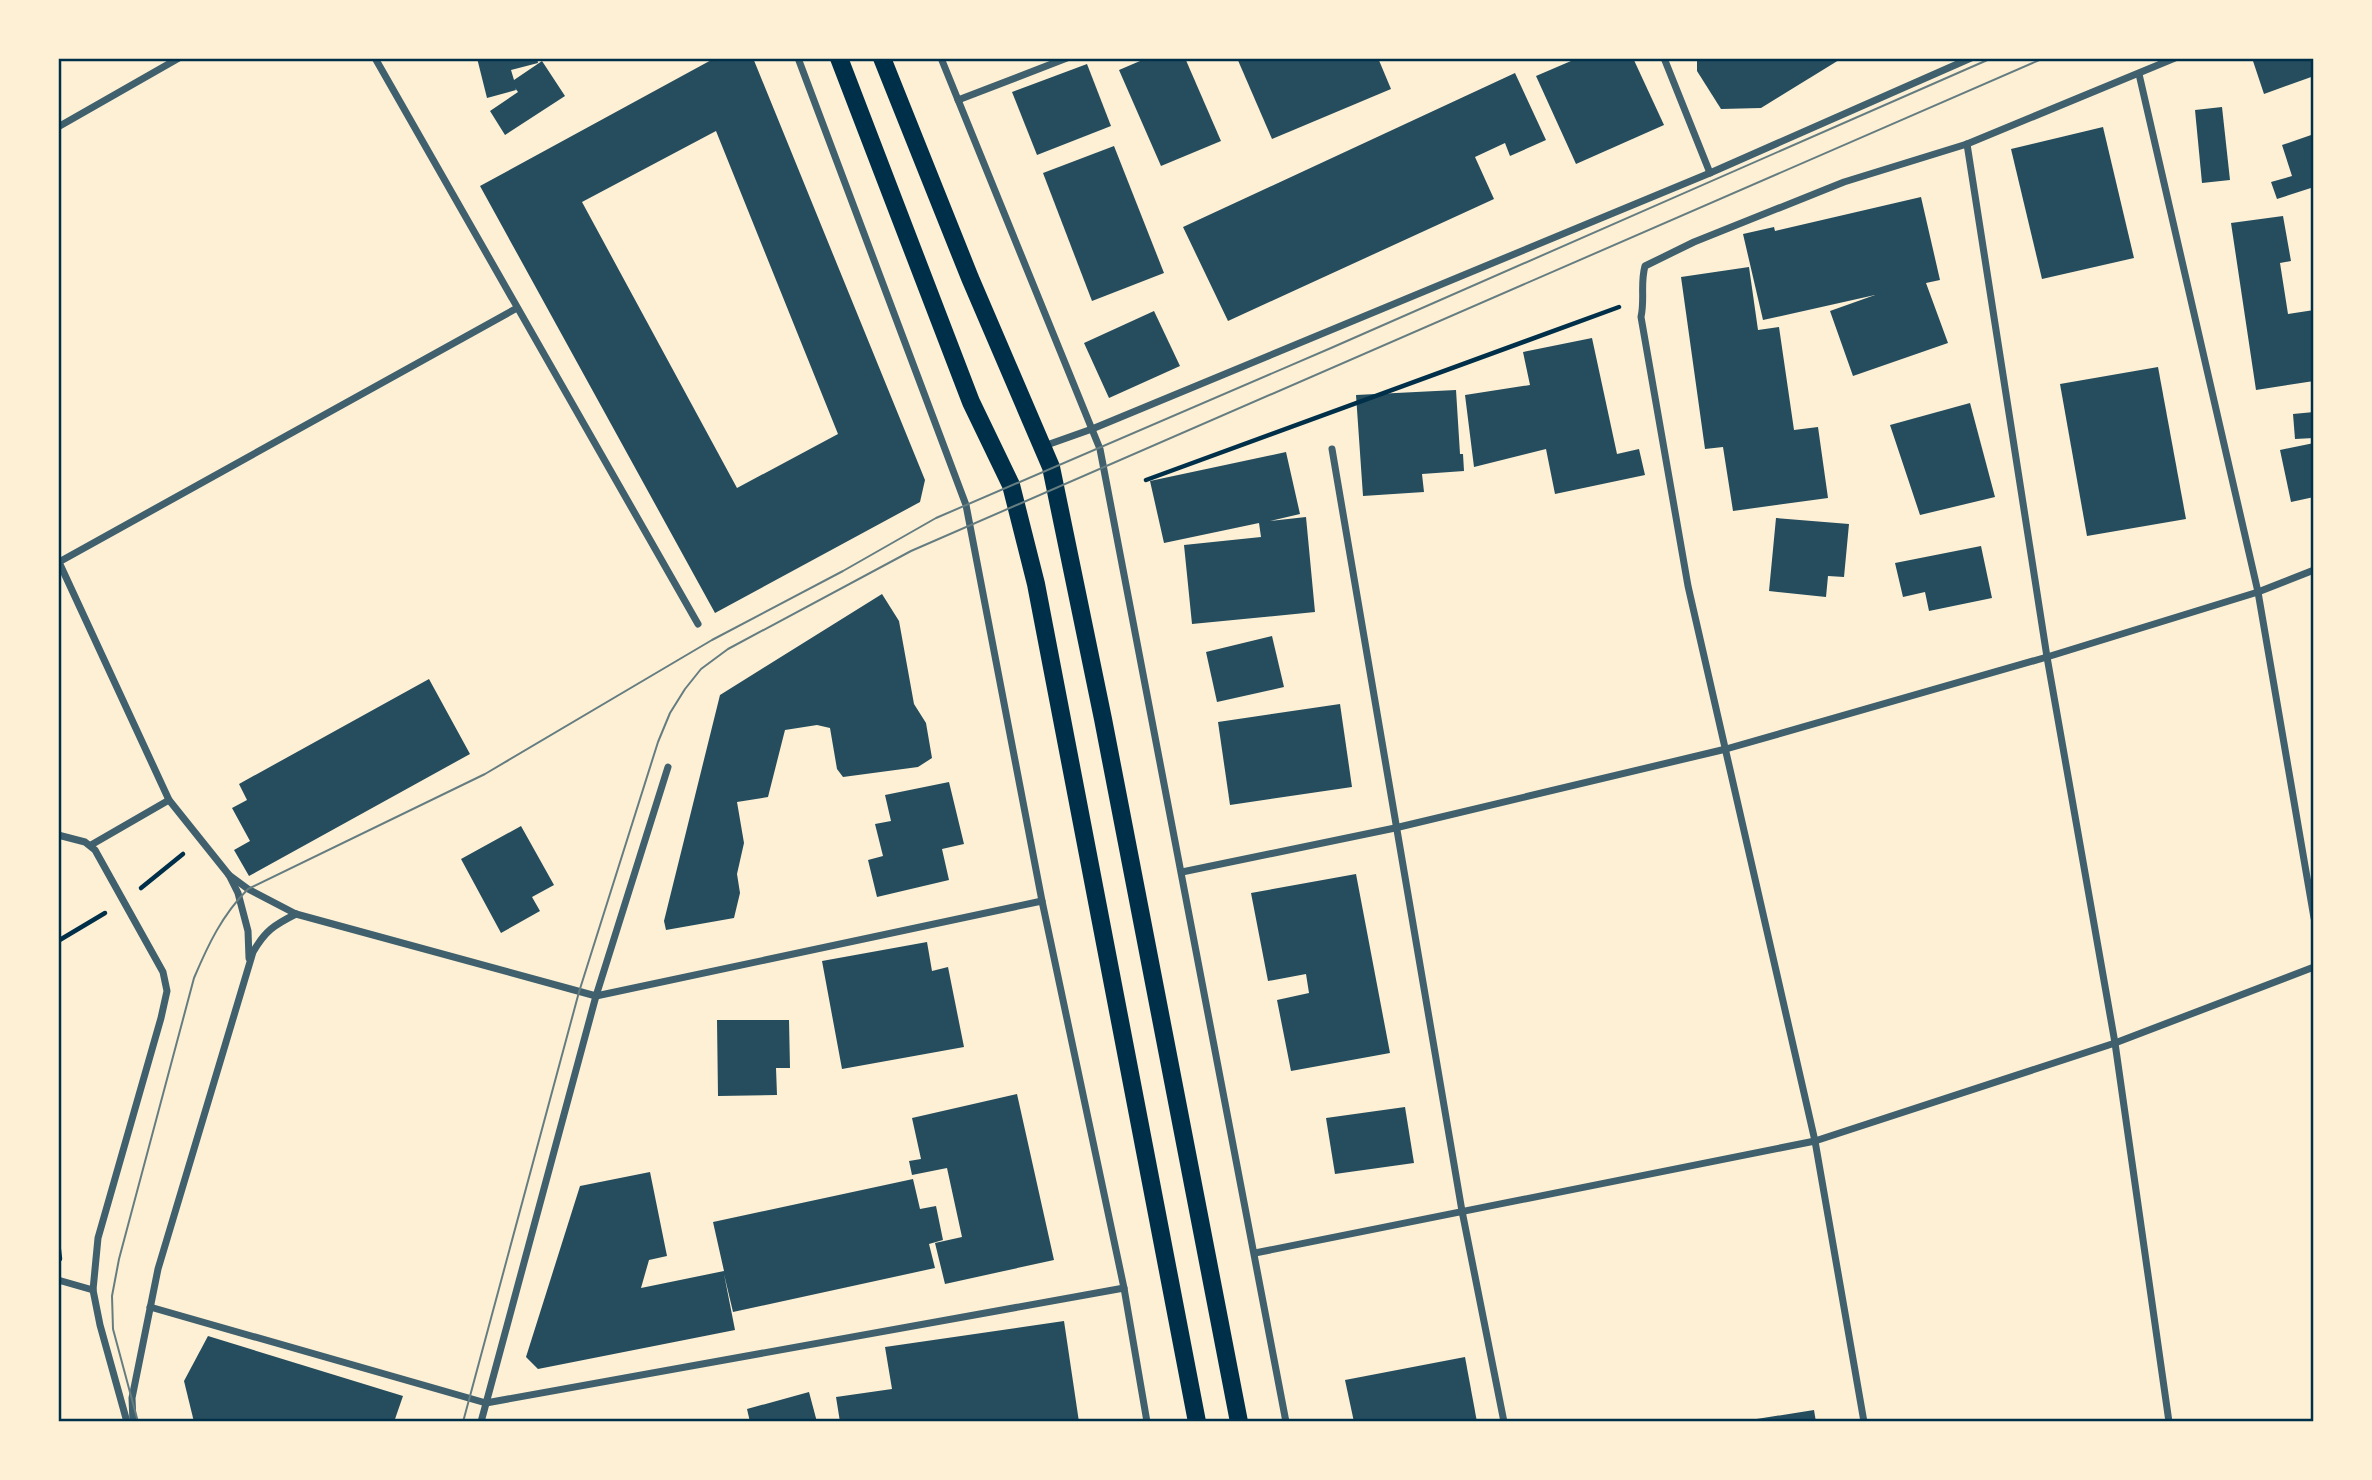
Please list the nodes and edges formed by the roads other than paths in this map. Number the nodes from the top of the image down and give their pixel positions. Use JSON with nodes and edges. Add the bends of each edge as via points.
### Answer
{"nodes":[{"id":1,"x":179,"y":58,"type":"edge"},
{"id":2,"x":375,"y":58,"type":"edge"},
{"id":3,"x":798,"y":58,"type":"edge"},
{"id":4,"x":839,"y":58,"type":"edge"},
{"id":5,"x":882,"y":58,"type":"edge"},
{"id":6,"x":941,"y":58,"type":"edge"},
{"id":7,"x":1067,"y":58,"type":"edge"},
{"id":8,"x":1664,"y":58,"type":"edge"},
{"id":9,"x":1948,"y":58,"type":"edge"},
{"id":10,"x":1971,"y":58,"type":"edge"},
{"id":11,"x":2175,"y":58,"type":"edge"},
{"id":12,"x":1952,"y":67,"type":"junction"},
{"id":13,"x":2139,"y":74,"type":"junction"},
{"id":14,"x":958,"y":100,"type":"junction"},
{"id":15,"x":58,"y":127,"type":"edge"},
{"id":16,"x":1967,"y":144,"type":"junction"},
{"id":17,"x":1710,"y":173,"type":"junction"},
{"id":18,"x":517,"y":307,"type":"junction"},
{"id":19,"x":1092,"y":429,"type":"junction"},
{"id":20,"x":1044,"y":446,"type":"junction"},
{"id":21,"x":1332,"y":449,"type":"dead end"},
{"id":22,"x":58,"y":560,"type":"edge"},
{"id":23,"x":2314,"y":570,"type":"edge"},
{"id":24,"x":2258,"y":592,"type":"junction"},
{"id":25,"x":698,"y":624,"type":"dead end"},
{"id":26,"x":2047,"y":657,"type":"junction"},
{"id":27,"x":1726,"y":749,"type":"junction"},
{"id":28,"x":668,"y":767,"type":"dead end"},
{"id":29,"x":169,"y":800,"type":"junction"},
{"id":30,"x":1395,"y":828,"type":"junction"},
{"id":31,"x":58,"y":835,"type":"edge"},
{"id":32,"x":91,"y":845,"type":"junction"},
{"id":33,"x":1182,"y":872,"type":"junction"},
{"id":34,"x":229,"y":875,"type":"junction"},
{"id":35,"x":1042,"y":901,"type":"junction"},
{"id":36,"x":296,"y":915,"type":"junction"},
{"id":37,"x":2314,"y":918,"type":"edge"},
{"id":38,"x":249,"y":965,"type":"junction"},
{"id":39,"x":2314,"y":967,"type":"edge"},
{"id":40,"x":596,"y":996,"type":"junction"},
{"id":41,"x":2115,"y":1043,"type":"junction"},
{"id":42,"x":1815,"y":1141,"type":"junction"},
{"id":43,"x":1462,"y":1211,"type":"junction"},
{"id":44,"x":1255,"y":1252,"type":"junction"},
{"id":45,"x":58,"y":1280,"type":"edge"},
{"id":46,"x":1124,"y":1288,"type":"junction"},
{"id":47,"x":93,"y":1290,"type":"junction"},
{"id":48,"x":150,"y":1307,"type":"junction"},
{"id":49,"x":486,"y":1403,"type":"junction"},
{"id":50,"x":127,"y":1422,"type":"edge"},
{"id":51,"x":133,"y":1422,"type":"edge"},
{"id":52,"x":481,"y":1422,"type":"edge"},
{"id":53,"x":1147,"y":1422,"type":"edge"},
{"id":54,"x":1197,"y":1422,"type":"edge"},
{"id":55,"x":1240,"y":1422,"type":"edge"},
{"id":56,"x":1286,"y":1422,"type":"edge"},
{"id":57,"x":1504,"y":1422,"type":"edge"},
{"id":58,"x":1864,"y":1422,"type":"edge"},
{"id":59,"x":2169,"y":1422,"type":"edge"}],
"edges":[{"from":1,"to":15,"type":"street"},
{"from":2,"to":18,"type":"street"},
{"from":3,"to":35,"type":"street","via":[[966,505]]},
{"from":4,"to":54,"type":"main road","via":[[971,402],[1017,506],[1037,584]]},
{"from":5,"to":20,"type":"main road","via":[[970,278]]},
{"from":6,"to":14,"type":"street"},
{"from":7,"to":14,"type":"street"},
{"from":8,"to":17,"type":"street"},
{"from":9,"to":12,"type":"street"},
{"from":10,"to":12,"type":"street"},
{"from":11,"to":13,"type":"street"},
{"from":12,"to":17,"type":"street"},
{"from":13,"to":16,"type":"street"},
{"from":13,"to":24,"type":"street"},
{"from":14,"to":19,"type":"street"},
{"from":16,"to":26,"type":"street"},
{"from":16,"to":27,"type":"street","via":[[1844,182],[1645,266],[1640,282],[1641,317],[1685,573]]},
{"from":17,"to":19,"type":"street"},
{"from":18,"to":22,"type":"street"},
{"from":18,"to":25,"type":"street"},
{"from":19,"to":20,"type":"street"},
{"from":19,"to":33,"type":"street","via":[[1100,449]]},
{"from":20,"to":55,"type":"main road","via":[[1103,719]]},
{"from":21,"to":30,"type":"street"},
{"from":22,"to":29,"type":"street"},
{"from":23,"to":24,"type":"street"},
{"from":24,"to":26,"type":"street"},
{"from":24,"to":37,"type":"street"},
{"from":26,"to":27,"type":"street"},
{"from":26,"to":41,"type":"street"},
{"from":27,"to":30,"type":"street"},
{"from":27,"to":42,"type":"street"},
{"from":28,"to":40,"type":"street"},
{"from":29,"to":32,"type":"street"},
{"from":29,"to":34,"type":"street"},
{"from":30,"to":33,"type":"street"},
{"from":30,"to":43,"type":"street"},
{"from":31,"to":32,"type":"street"},
{"from":32,"to":47,"type":"street","via":[[163,972],[167,991],[98,1238]]},
{"from":33,"to":44,"type":"street"},
{"from":34,"to":36,"type":"street"},
{"from":34,"to":38,"type":"street","via":[[248,931]]},
{"from":35,"to":40,"type":"street"},
{"from":35,"to":46,"type":"street"},
{"from":36,"to":38,"type":"street","via":[[274,925],[262,937]]},
{"from":36,"to":40,"type":"street"},
{"from":38,"to":48,"type":"street"},
{"from":39,"to":41,"type":"street"},
{"from":40,"to":49,"type":"street"},
{"from":41,"to":42,"type":"street"},
{"from":41,"to":59,"type":"street"},
{"from":42,"to":43,"type":"street"},
{"from":42,"to":58,"type":"street"},
{"from":43,"to":44,"type":"street"},
{"from":43,"to":57,"type":"street"},
{"from":44,"to":56,"type":"street"},
{"from":45,"to":47,"type":"street"},
{"from":46,"to":49,"type":"street"},
{"from":46,"to":53,"type":"street"},
{"from":47,"to":50,"type":"street"},
{"from":48,"to":49,"type":"street"},
{"from":48,"to":51,"type":"street","via":[[132,1398]]},
{"from":49,"to":52,"type":"street"}]}
